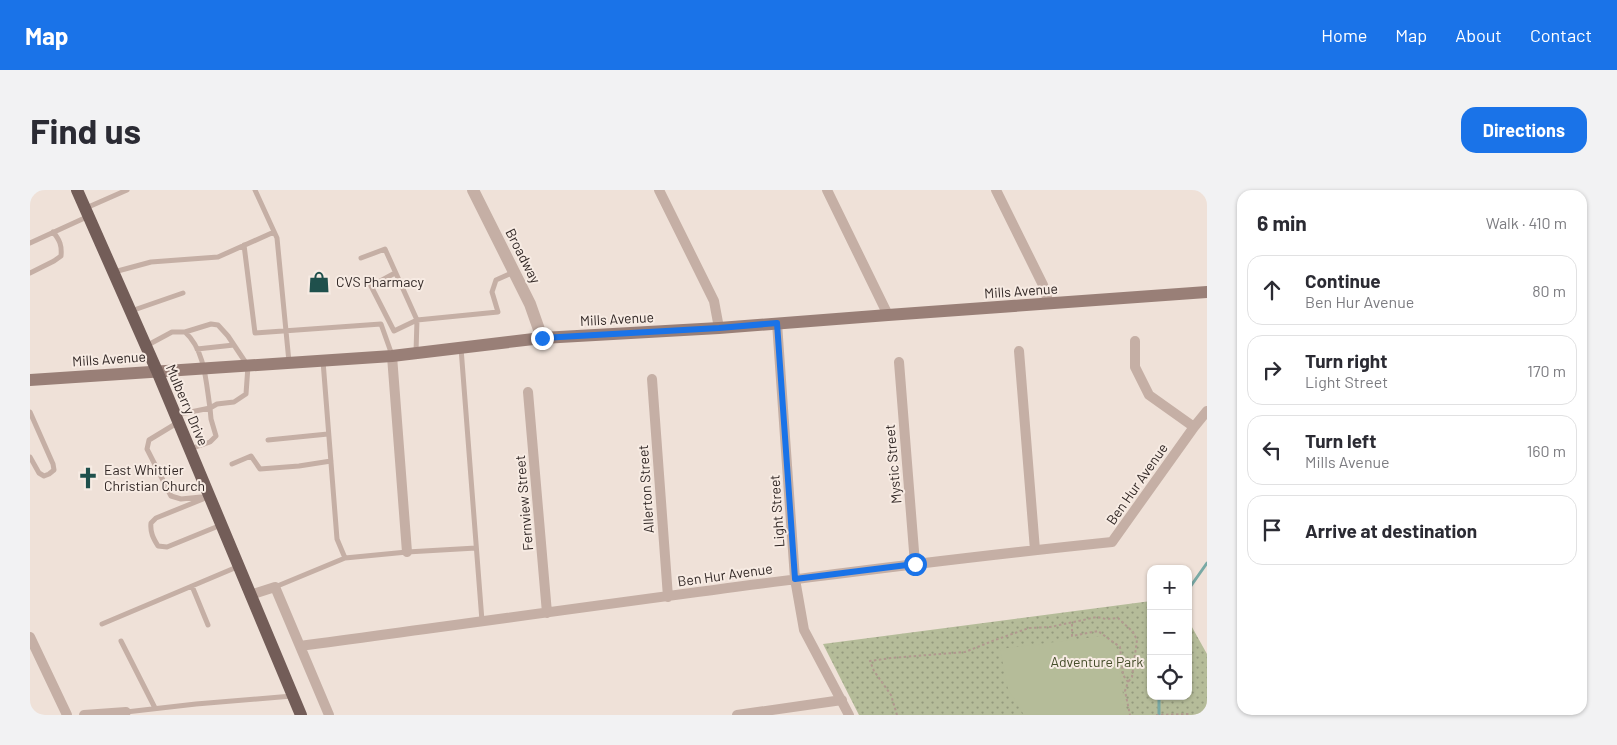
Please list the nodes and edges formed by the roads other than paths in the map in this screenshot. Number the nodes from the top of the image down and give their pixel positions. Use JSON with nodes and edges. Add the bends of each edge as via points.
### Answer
{"nodes":[{"id":1,"x":77,"y":190,"type":"edge"},
{"id":2,"x":127,"y":190,"type":"edge"},
{"id":3,"x":255,"y":190,"type":"edge"},
{"id":4,"x":473,"y":190,"type":"edge"},
{"id":5,"x":659,"y":190,"type":"edge"},
{"id":6,"x":826,"y":190,"type":"edge"},
{"id":7,"x":996,"y":190,"type":"edge"},
{"id":8,"x":87,"y":212,"type":"junction"},
{"id":9,"x":54,"y":232,"type":"junction"},
{"id":10,"x":274,"y":232,"type":"junction"},
{"id":11,"x":30,"y":243,"type":"edge"},
{"id":12,"x":244,"y":245,"type":"junction"},
{"id":13,"x":362,"y":258,"type":"dead end"},
{"id":14,"x":114,"y":272,"type":"junction"},
{"id":15,"x":395,"y":272,"type":"junction"},
{"id":16,"x":514,"y":272,"type":"junction"},
{"id":17,"x":30,"y":273,"type":"edge"},
{"id":18,"x":1207,"y":292,"type":"edge"},
{"id":19,"x":183,"y":293,"type":"dead end"},
{"id":20,"x":1049,"y":304,"type":"junction"},
{"id":21,"x":131,"y":311,"type":"junction"},
{"id":22,"x":888,"y":315,"type":"junction"},
{"id":23,"x":417,"y":320,"type":"junction"},
{"id":24,"x":777,"y":323,"type":"junction"},
{"id":25,"x":719,"y":328,"type":"junction"},
{"id":26,"x":285,"y":330,"type":"junction"},
{"id":27,"x":185,"y":332,"type":"junction"},
{"id":28,"x":542,"y":338,"type":"junction"},
{"id":29,"x":1135,"y":341,"type":"dead end"},
{"id":30,"x":234,"y":345,"type":"junction"},
{"id":31,"x":146,"y":346,"type":"junction"},
{"id":32,"x":461,"y":348,"type":"junction"},
{"id":33,"x":197,"y":349,"type":"junction"},
{"id":34,"x":1019,"y":351,"type":"dead end"},
{"id":35,"x":416,"y":353,"type":"junction"},
{"id":36,"x":392,"y":356,"type":"junction"},
{"id":37,"x":323,"y":361,"type":"junction"},
{"id":38,"x":899,"y":362,"type":"dead end"},
{"id":39,"x":289,"y":363,"type":"junction"},
{"id":40,"x":248,"y":366,"type":"junction"},
{"id":41,"x":204,"y":368,"type":"junction"},
{"id":42,"x":157,"y":371,"type":"junction"},
{"id":43,"x":652,"y":379,"type":"dead end"},
{"id":44,"x":30,"y":380,"type":"edge"},
{"id":45,"x":528,"y":392,"type":"dead end"},
{"id":46,"x":210,"y":408,"type":"junction"},
{"id":47,"x":1207,"y":411,"type":"edge"},
{"id":48,"x":30,"y":412,"type":"edge"},
{"id":49,"x":177,"y":419,"type":"junction"},
{"id":50,"x":1194,"y":427,"type":"junction"},
{"id":51,"x":328,"y":434,"type":"junction"},
{"id":52,"x":268,"y":440,"type":"dead end"},
{"id":53,"x":189,"y":449,"type":"junction"},
{"id":54,"x":30,"y":457,"type":"edge"},
{"id":55,"x":331,"y":462,"type":"junction"},
{"id":56,"x":232,"y":464,"type":"dead end"},
{"id":57,"x":209,"y":496,"type":"junction"},
{"id":58,"x":221,"y":525,"type":"junction"},
{"id":59,"x":476,"y":548,"type":"junction"},
{"id":60,"x":1035,"y":550,"type":"junction"},
{"id":61,"x":407,"y":552,"type":"junction"},
{"id":62,"x":345,"y":558,"type":"junction"},
{"id":63,"x":915,"y":564,"type":"junction"},
{"id":64,"x":238,"y":567,"type":"junction"},
{"id":65,"x":795,"y":579,"type":"junction"},
{"id":66,"x":192,"y":586,"type":"junction"},
{"id":67,"x":275,"y":587,"type":"junction"},
{"id":68,"x":250,"y":595,"type":"junction"},
{"id":69,"x":668,"y":597,"type":"junction"},
{"id":70,"x":547,"y":613,"type":"junction"},
{"id":71,"x":482,"y":622,"type":"junction"},
{"id":72,"x":102,"y":624,"type":"dead end"},
{"id":73,"x":208,"y":624,"type":"dead end"},
{"id":74,"x":30,"y":637,"type":"edge"},
{"id":75,"x":121,"y":641,"type":"dead end"},
{"id":76,"x":300,"y":646,"type":"junction"},
{"id":77,"x":292,"y":696,"type":"junction"},
{"id":78,"x":842,"y":700,"type":"junction"},
{"id":79,"x":155,"y":708,"type":"junction"},
{"id":80,"x":126,"y":712,"type":"joint"},
{"id":81,"x":67,"y":715,"type":"edge"},
{"id":82,"x":84,"y":715,"type":"edge"},
{"id":83,"x":301,"y":715,"type":"edge"},
{"id":84,"x":329,"y":715,"type":"edge"},
{"id":85,"x":737,"y":715,"type":"edge"},
{"id":86,"x":849,"y":715,"type":"edge"}],
"edges":[{"from":1,"to":8,"type":"main road","name":"Mulberry Drive"},
{"from":2,"to":8,"type":"lane"},
{"from":3,"to":10,"type":"lane"},
{"from":4,"to":16,"type":"street","name":"Broadway"},
{"from":5,"to":25,"type":"street","via":[[714,301]]},
{"from":6,"to":22,"type":"street"},
{"from":7,"to":20,"type":"street"},
{"from":8,"to":9,"type":"lane"},
{"from":8,"to":14,"type":"main road","name":"Mulberry Drive"},
{"from":9,"to":11,"type":"lane"},
{"from":9,"to":17,"type":"lane","via":[[62,249],[61,256]]},
{"from":10,"to":12,"type":"lane"},
{"from":10,"to":26,"type":"lane"},
{"from":12,"to":14,"type":"lane","via":[[218,257],[151,262]]},
{"from":12,"to":26,"type":"lane","via":[[255,333]]},
{"from":13,"to":15,"type":"lane","via":[[385,249]]},
{"from":14,"to":21,"type":"main road","name":"Mulberry Drive"},
{"from":15,"to":23,"type":"lane"},
{"from":15,"to":23,"type":"lane","via":[[371,286],[394,331]]},
{"from":16,"to":23,"type":"lane","via":[[496,280],[492,292],[498,312]]},
{"from":16,"to":28,"type":"street","name":"Broadway"},
{"from":18,"to":20,"type":"main road","name":"Mills Avenue"},
{"from":19,"to":21,"type":"lane"},
{"from":20,"to":22,"type":"main road","name":"Mills Avenue"},
{"from":21,"to":31,"type":"main road","name":"Mulberry Drive"},
{"from":22,"to":24,"type":"main road","name":"Mills Avenue"},
{"from":23,"to":35,"type":"lane"},
{"from":24,"to":25,"type":"main road","name":"Mills Avenue"},
{"from":24,"to":65,"type":"street","name":"Light Street"},
{"from":25,"to":28,"type":"main road","name":"Mills Avenue"},
{"from":26,"to":36,"type":"lane","via":[[381,324]]},
{"from":26,"to":39,"type":"lane"},
{"from":27,"to":30,"type":"lane","via":[[218,325]]},
{"from":27,"to":31,"type":"lane","via":[[172,332]]},
{"from":27,"to":33,"type":"lane"},
{"from":28,"to":32,"type":"main road","name":"Mills Avenue"},
{"from":29,"to":50,"type":"street","via":[[1135,367],[1149,395]]},
{"from":30,"to":33,"type":"lane"},
{"from":30,"to":40,"type":"lane"},
{"from":31,"to":42,"type":"main road","name":"Mulberry Drive"},
{"from":32,"to":35,"type":"main road","name":"Mills Avenue"},
{"from":32,"to":59,"type":"lane"},
{"from":33,"to":41,"type":"lane"},
{"from":34,"to":60,"type":"street"},
{"from":35,"to":36,"type":"main road","name":"Mills Avenue"},
{"from":36,"to":37,"type":"main road","name":"Mills Avenue"},
{"from":36,"to":61,"type":"street"},
{"from":37,"to":39,"type":"main road","name":"Mills Avenue"},
{"from":37,"to":51,"type":"lane"},
{"from":38,"to":63,"type":"street","name":"Mystic Street"},
{"from":39,"to":40,"type":"main road","name":"Mills Avenue"},
{"from":40,"to":41,"type":"main road","name":"Mills Avenue"},
{"from":40,"to":46,"type":"lane","via":[[246,394],[234,402]]},
{"from":41,"to":42,"type":"main road","name":"Mills Avenue"},
{"from":41,"to":46,"type":"lane"},
{"from":42,"to":44,"type":"main road","name":"Mills Avenue"},
{"from":42,"to":49,"type":"main road","name":"Mulberry Drive"},
{"from":43,"to":69,"type":"street","name":"Allerton Street"},
{"from":45,"to":70,"type":"street","name":"Fernview Street"},
{"from":46,"to":49,"type":"lane"},
{"from":46,"to":53,"type":"lane","via":[[216,436],[210,442]]},
{"from":47,"to":50,"type":"street","name":"Ben Hur Avenue"},
{"from":48,"to":54,"type":"lane","via":[[54,470],[44,476],[39,474]]},
{"from":49,"to":53,"type":"main road","name":"Mulberry Drive"},
{"from":49,"to":57,"type":"lane","via":[[148,440],[146,449],[171,496],[180,499]]},
{"from":50,"to":60,"type":"street","name":"Ben Hur Avenue","via":[[1112,542]]},
{"from":51,"to":52,"type":"lane"},
{"from":51,"to":55,"type":"lane"},
{"from":53,"to":57,"type":"main road","name":"Mulberry Drive"},
{"from":55,"to":56,"type":"lane","via":[[260,469],[251,456]]},
{"from":55,"to":62,"type":"lane","via":[[337,539]]},
{"from":57,"to":58,"type":"main road","name":"Mulberry Drive"},
{"from":57,"to":58,"type":"lane","via":[[156,518],[151,523],[153,538],[158,546],[167,547]]},
{"from":58,"to":64,"type":"main road","name":"Mulberry Drive"},
{"from":59,"to":61,"type":"lane"},
{"from":59,"to":71,"type":"lane"},
{"from":60,"to":63,"type":"street","name":"Ben Hur Avenue"},
{"from":61,"to":62,"type":"lane"},
{"from":62,"to":67,"type":"lane"},
{"from":63,"to":65,"type":"street","name":"Ben Hur Avenue"},
{"from":64,"to":66,"type":"lane"},
{"from":64,"to":68,"type":"main road","name":"Mulberry Drive"},
{"from":65,"to":69,"type":"street","name":"Ben Hur Avenue"},
{"from":65,"to":78,"type":"street","name":"Light Street","via":[[804,630]]},
{"from":66,"to":72,"type":"lane"},
{"from":66,"to":73,"type":"lane"},
{"from":67,"to":68,"type":"street"},
{"from":67,"to":76,"type":"street"},
{"from":68,"to":77,"type":"main road","name":"Mulberry Drive"},
{"from":69,"to":70,"type":"street","name":"Ben Hur Avenue"},
{"from":70,"to":71,"type":"street","name":"Ben Hur Avenue"},
{"from":71,"to":76,"type":"street","name":"Ben Hur Avenue"},
{"from":74,"to":81,"type":"street"},
{"from":75,"to":79,"type":"lane"},
{"from":76,"to":84,"type":"street"},
{"from":77,"to":79,"type":"lane"},
{"from":77,"to":83,"type":"main road","name":"Mulberry Drive"},
{"from":78,"to":85,"type":"street"},
{"from":78,"to":86,"type":"street","name":"Light Street"},
{"from":79,"to":80,"type":"lane"},
{"from":80,"to":82,"type":"street"}]}
